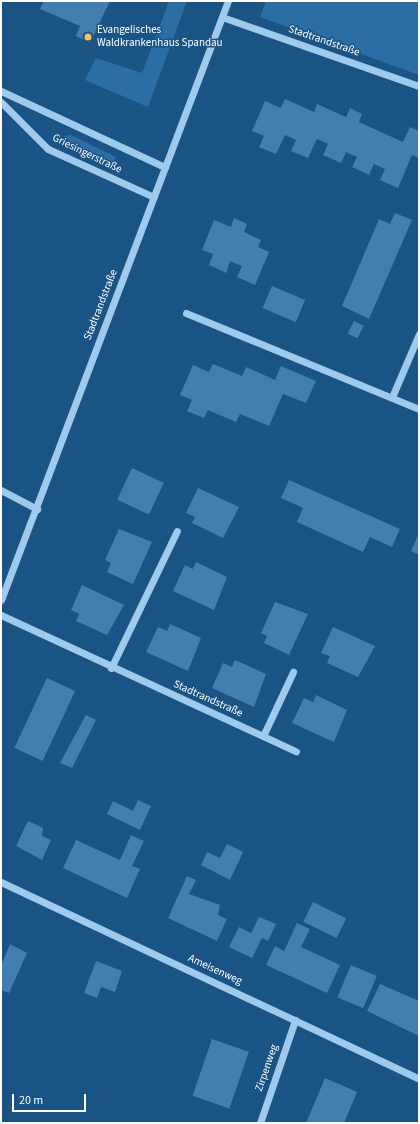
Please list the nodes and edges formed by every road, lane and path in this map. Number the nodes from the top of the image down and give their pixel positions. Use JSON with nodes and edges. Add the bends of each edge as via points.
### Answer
{"nodes":[{"id":1,"x":228,"y":1,"type":"edge"},
{"id":2,"x":222,"y":17,"type":"junction"},
{"id":3,"x":419,"y":86,"type":"edge"},
{"id":4,"x":1,"y":91,"type":"edge"},
{"id":5,"x":1,"y":102,"type":"edge"},
{"id":6,"x":165,"y":168,"type":"junction"},
{"id":7,"x":154,"y":197,"type":"junction"},
{"id":8,"x":186,"y":313,"type":"dead end"},
{"id":9,"x":419,"y":334,"type":"edge"},
{"id":10,"x":392,"y":397,"type":"junction"},
{"id":11,"x":419,"y":408,"type":"edge"},
{"id":12,"x":1,"y":490,"type":"edge"},
{"id":13,"x":37,"y":508,"type":"junction"},
{"id":14,"x":177,"y":531,"type":"dead end"},
{"id":15,"x":1,"y":600,"type":"edge"},
{"id":16,"x":1,"y":615,"type":"edge"},
{"id":17,"x":111,"y":668,"type":"junction"},
{"id":18,"x":293,"y":672,"type":"dead end"},
{"id":19,"x":263,"y":736,"type":"junction"},
{"id":20,"x":296,"y":751,"type":"dead end"},
{"id":21,"x":1,"y":882,"type":"edge"},
{"id":22,"x":295,"y":1020,"type":"junction"},
{"id":23,"x":419,"y":1079,"type":"edge"},
{"id":24,"x":260,"y":1123,"type":"edge"}],
"edges":[{"from":1,"to":2,"type":"street","name":"Stadtrandstraße"},
{"from":2,"to":3,"type":"street","name":"Stadtrandstraße"},
{"from":2,"to":6,"type":"street","name":"Stadtrandstraße"},
{"from":4,"to":6,"type":"street","name":"Griesingerstraße"},
{"from":5,"to":7,"type":"street","name":"Griesingerstraße","via":[[48,149]]},
{"from":6,"to":7,"type":"street","name":"Stadtrandstraße"},
{"from":7,"to":13,"type":"street","name":"Stadtrandstraße"},
{"from":8,"to":10,"type":"street"},
{"from":9,"to":10,"type":"street"},
{"from":10,"to":11,"type":"street"},
{"from":12,"to":13,"type":"street"},
{"from":13,"to":15,"type":"street","name":"Stadtrandstraße"},
{"from":14,"to":17,"type":"street"},
{"from":16,"to":17,"type":"street","name":"Stadtrandstraße"},
{"from":17,"to":19,"type":"street","name":"Stadtrandstraße"},
{"from":18,"to":19,"type":"street"},
{"from":19,"to":20,"type":"street","name":"Stadtrandstraße"},
{"from":21,"to":22,"type":"street","name":"Ameisenweg"},
{"from":22,"to":23,"type":"street","name":"Ameisenweg"},
{"from":22,"to":24,"type":"street","name":"Zirpenweg"}]}
